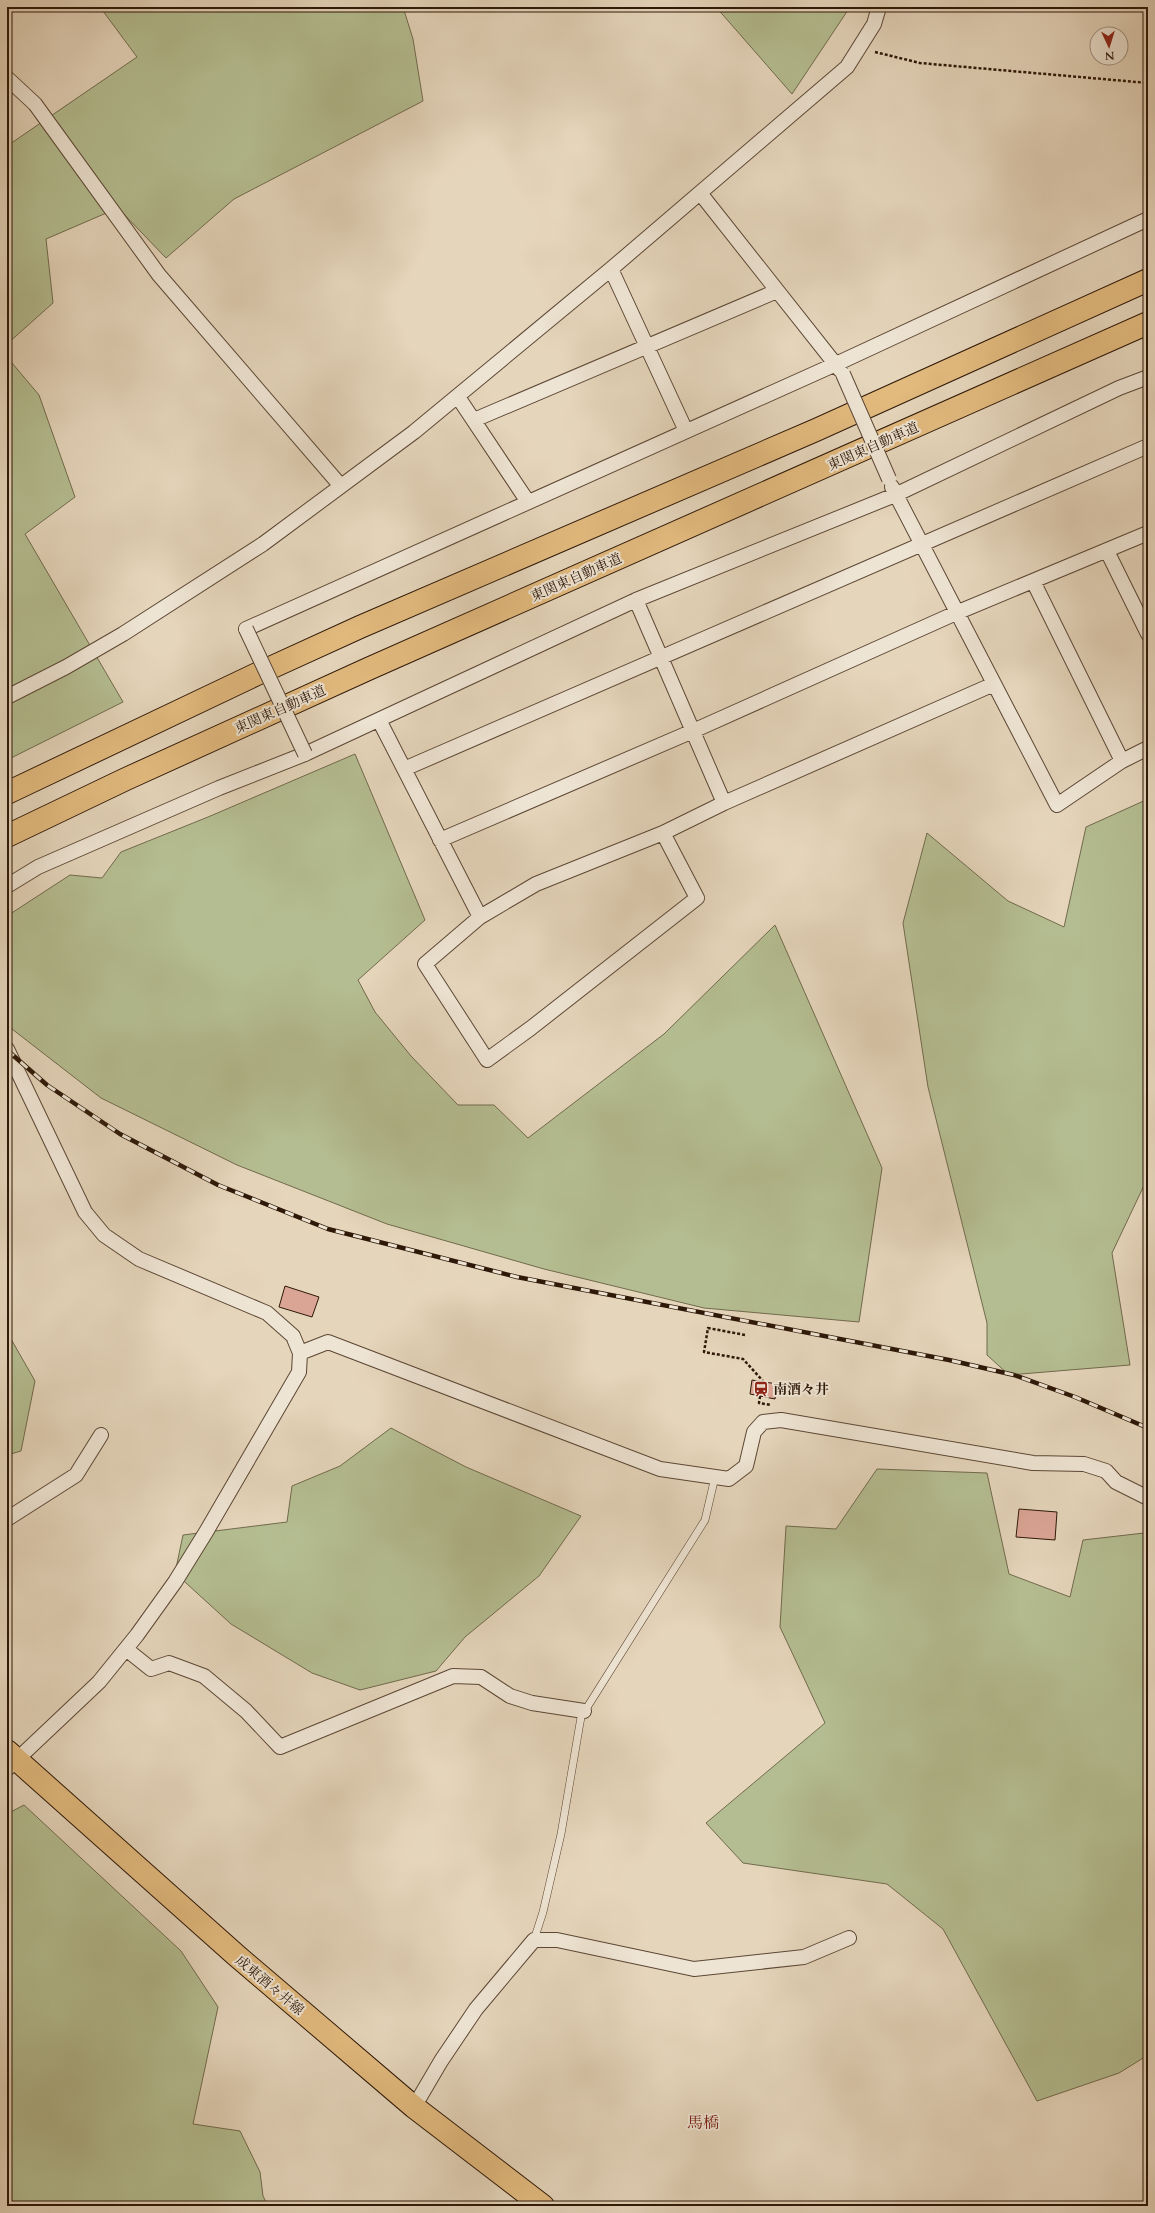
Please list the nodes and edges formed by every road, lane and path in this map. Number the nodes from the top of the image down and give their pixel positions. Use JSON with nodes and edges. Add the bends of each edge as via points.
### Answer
{"nodes":[{"id":1,"x":879,"y":7,"type":"edge"},
{"id":2,"x":859,"y":48,"type":"junction"},
{"id":3,"x":7,"y":78,"type":"edge"},
{"id":4,"x":1148,"y":83,"type":"edge"},
{"id":5,"x":700,"y":193,"type":"junction"},
{"id":6,"x":1148,"y":219,"type":"edge"},
{"id":7,"x":611,"y":269,"type":"junction"},
{"id":8,"x":1148,"y":280,"type":"edge"},
{"id":9,"x":777,"y":291,"type":"junction"},
{"id":10,"x":1148,"y":324,"type":"edge"},
{"id":11,"x":648,"y":346,"type":"junction"},
{"id":12,"x":839,"y":369,"type":"junction"},
{"id":13,"x":1148,"y":377,"type":"edge"},
{"id":14,"x":458,"y":397,"type":"junction"},
{"id":15,"x":474,"y":420,"type":"junction"},
{"id":16,"x":686,"y":431,"type":"junction"},
{"id":17,"x":1148,"y":446,"type":"edge"},
{"id":18,"x":340,"y":485,"type":"junction"},
{"id":19,"x":895,"y":495,"type":"junction"},
{"id":20,"x":528,"y":502,"type":"junction"},
{"id":21,"x":1148,"y":533,"type":"edge"},
{"id":22,"x":921,"y":544,"type":"junction"},
{"id":23,"x":1107,"y":551,"type":"junction"},
{"id":24,"x":1033,"y":581,"type":"junction"},
{"id":25,"x":636,"y":600,"type":"junction"},
{"id":26,"x":956,"y":613,"type":"junction"},
{"id":27,"x":1147,"y":628,"type":"edge"},
{"id":28,"x":661,"y":658,"type":"junction"},
{"id":29,"x":994,"y":684,"type":"junction"},
{"id":30,"x":7,"y":697,"type":"edge"},
{"id":31,"x":379,"y":720,"type":"junction"},
{"id":32,"x":693,"y":732,"type":"junction"},
{"id":33,"x":1148,"y":748,"type":"edge"},
{"id":34,"x":305,"y":754,"type":"junction"},
{"id":35,"x":1122,"y":761,"type":"junction"},
{"id":36,"x":404,"y":769,"type":"junction"},
{"id":37,"x":7,"y":793,"type":"edge"},
{"id":38,"x":724,"y":803,"type":"junction"},
{"id":39,"x":663,"y":833,"type":"junction"},
{"id":40,"x":7,"y":836,"type":"edge"},
{"id":41,"x":440,"y":840,"type":"junction"},
{"id":42,"x":7,"y":886,"type":"edge"},
{"id":43,"x":480,"y":917,"type":"junction"},
{"id":44,"x":7,"y":1049,"type":"edge"},
{"id":45,"x":7,"y":1070,"type":"edge"},
{"id":46,"x":20,"y":1077,"type":"junction"},
{"id":47,"x":745,"y":1335,"type":"dead end"},
{"id":48,"x":300,"y":1353,"type":"junction"},
{"id":49,"x":763,"y":1381,"type":"dead end"},
{"id":50,"x":101,"y":1435,"type":"dead end"},
{"id":51,"x":715,"y":1478,"type":"junction"},
{"id":52,"x":1148,"y":1498,"type":"edge"},
{"id":53,"x":7,"y":1519,"type":"edge"},
{"id":54,"x":126,"y":1649,"type":"junction"},
{"id":55,"x":584,"y":1711,"type":"junction"},
{"id":56,"x":10,"y":1760,"type":"edge"},
{"id":57,"x":849,"y":1938,"type":"dead end"},
{"id":58,"x":534,"y":1940,"type":"junction"},
{"id":59,"x":414,"y":2107,"type":"junction"},
{"id":60,"x":543,"y":2206,"type":"edge"}],
"edges":[{"from":1,"to":2,"type":"street","via":[[874,24]]},
{"from":2,"to":4,"type":"path","via":[[920,63]]},
{"from":2,"to":5,"type":"street","via":[[847,68]]},
{"from":3,"to":18,"type":"street","via":[[35,104],[159,275]]},
{"from":5,"to":7,"type":"street"},
{"from":5,"to":9,"type":"street"},
{"from":6,"to":12,"type":"street"},
{"from":7,"to":11,"type":"street"},
{"from":7,"to":14,"type":"street"},
{"from":8,"to":37,"type":"main road","via":[[816,430],[360,627]]},
{"from":9,"to":11,"type":"street"},
{"from":9,"to":12,"type":"street"},
{"from":10,"to":40,"type":"main road","name":"東関東自動車道","via":[[361,672]]},
{"from":11,"to":15,"type":"street"},
{"from":11,"to":16,"type":"street"},
{"from":12,"to":16,"type":"street"},
{"from":12,"to":19,"type":"street","bridge":true},
{"from":13,"to":19,"type":"street","via":[[1119,388]]},
{"from":14,"to":15,"type":"street"},
{"from":14,"to":18,"type":"street"},
{"from":15,"to":20,"type":"street"},
{"from":16,"to":20,"type":"street"},
{"from":17,"to":22,"type":"street"},
{"from":18,"to":30,"type":"street","via":[[263,544],[122,634],[66,667]]},
{"from":19,"to":22,"type":"street"},
{"from":19,"to":25,"type":"street"},
{"from":20,"to":34,"type":"street","bridge":true,"via":[[246,629]]},
{"from":21,"to":23,"type":"street"},
{"from":22,"to":26,"type":"street"},
{"from":22,"to":28,"type":"street"},
{"from":23,"to":24,"type":"street"},
{"from":23,"to":27,"type":"street"},
{"from":24,"to":26,"type":"street"},
{"from":24,"to":35,"type":"street"},
{"from":25,"to":28,"type":"street"},
{"from":25,"to":31,"type":"street"},
{"from":26,"to":29,"type":"street"},
{"from":26,"to":32,"type":"street"},
{"from":28,"to":32,"type":"street"},
{"from":28,"to":36,"type":"street"},
{"from":29,"to":35,"type":"street","via":[[1057,805]]},
{"from":29,"to":38,"type":"street"},
{"from":31,"to":34,"type":"street"},
{"from":31,"to":36,"type":"street"},
{"from":32,"to":38,"type":"street"},
{"from":32,"to":41,"type":"street"},
{"from":33,"to":35,"type":"street"},
{"from":34,"to":42,"type":"street","via":[[219,788],[38,867]]},
{"from":36,"to":41,"type":"street"},
{"from":38,"to":39,"type":"street"},
{"from":39,"to":43,"type":"street","via":[[536,884]]},
{"from":39,"to":43,"type":"street","via":[[697,898],[532,1028],[487,1060],[425,964]]},
{"from":41,"to":43,"type":"street"},
{"from":44,"to":46,"type":"street"},
{"from":45,"to":46,"type":"street"},
{"from":46,"to":48,"type":"street","via":[[85,1212],[104,1234],[139,1259],[267,1313],[293,1336]]},
{"from":47,"to":49,"type":"path","via":[[708,1328],[704,1352],[743,1359]]},
{"from":48,"to":51,"type":"street","via":[[328,1342],[660,1469]]},
{"from":48,"to":54,"type":"street","via":[[299,1372],[206,1532],[175,1582]]},
{"from":50,"to":53,"type":"street","via":[[76,1475]]},
{"from":51,"to":52,"type":"street","via":[[729,1479],[746,1466],[754,1432],[763,1422],[781,1420],[1033,1464],[1084,1464],[1106,1471],[1116,1482]]},
{"from":51,"to":55,"type":"lane","via":[[705,1520]]},
{"from":54,"to":55,"type":"street","via":[[151,1669],[168,1663],[204,1676],[246,1711],[280,1747],[453,1676],[481,1677],[510,1696],[532,1703]]},
{"from":54,"to":56,"type":"street","via":[[99,1682]]},
{"from":55,"to":58,"type":"lane","via":[[561,1834]]},
{"from":56,"to":59,"type":"main road","name":"成東酒々井線"},
{"from":57,"to":58,"type":"street","via":[[804,1957],[694,1969],[557,1940]]},
{"from":58,"to":59,"type":"street","via":[[476,2010],[441,2061]]},
{"from":59,"to":60,"type":"main road","name":"成東酒々井線"}]}
